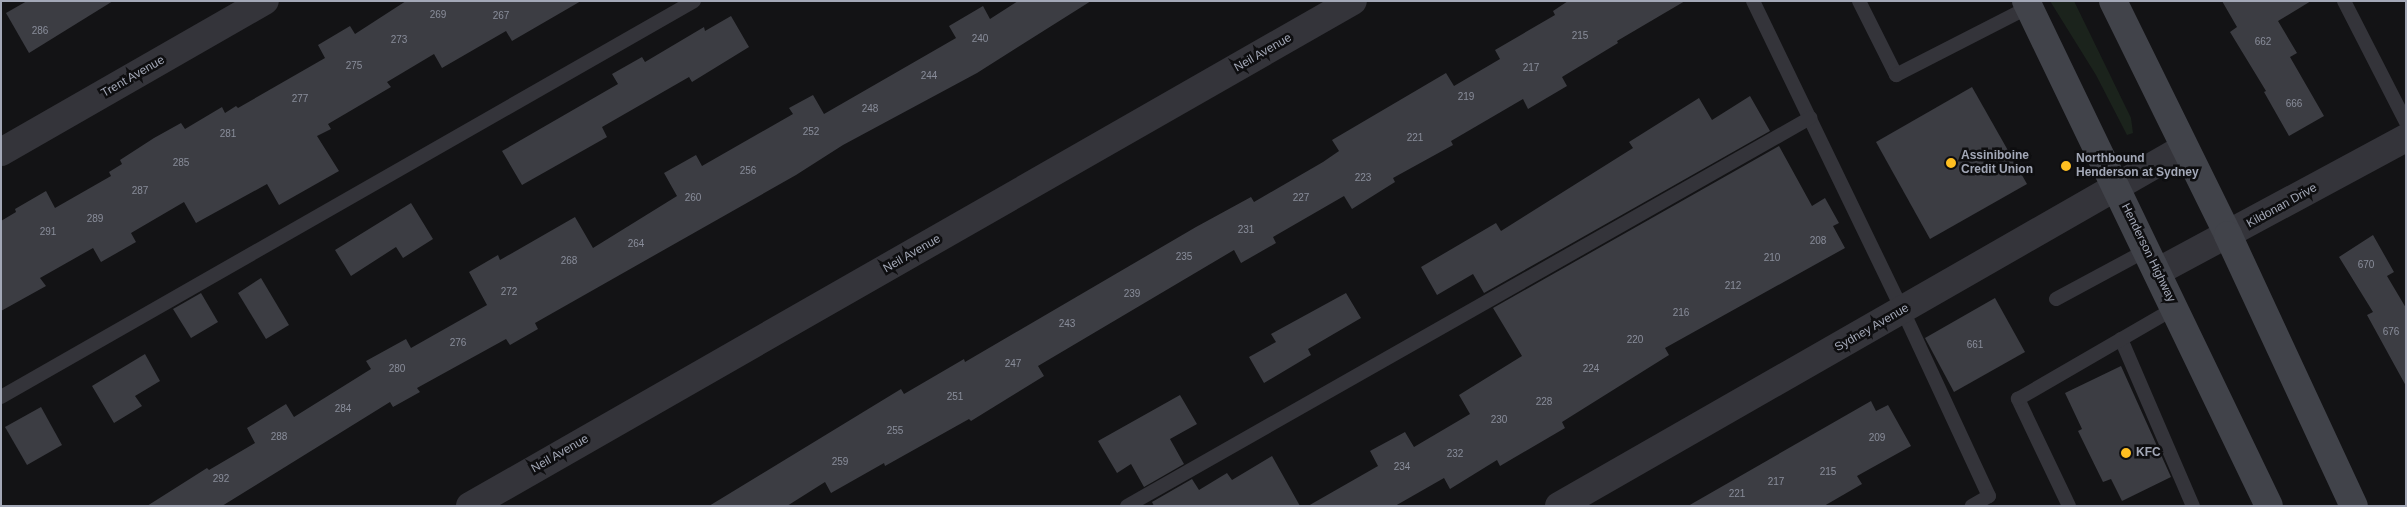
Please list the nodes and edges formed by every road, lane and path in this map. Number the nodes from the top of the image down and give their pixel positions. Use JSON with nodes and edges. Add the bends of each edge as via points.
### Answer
{"nodes":[{"id":1,"x":265,"y":1,"type":"edge"},
{"id":2,"x":694,"y":1,"type":"edge"},
{"id":3,"x":1353,"y":1,"type":"edge"},
{"id":4,"x":1753,"y":1,"type":"edge"},
{"id":5,"x":1859,"y":1,"type":"edge"},
{"id":6,"x":2113,"y":1,"type":"edge"},
{"id":7,"x":2344,"y":1,"type":"edge"},
{"id":8,"x":2027,"y":4,"type":"edge"},
{"id":9,"x":1810,"y":118,"type":"junction"},
{"id":10,"x":2406,"y":122,"type":"edge"},
{"id":11,"x":2406,"y":138,"type":"edge"},
{"id":12,"x":2184,"y":148,"type":"junction"},
{"id":13,"x":1,"y":152,"type":"edge"},
{"id":14,"x":2115,"y":186,"type":"junction"},
{"id":15,"x":2228,"y":235,"type":"junction"},
{"id":16,"x":2152,"y":261,"type":"junction"},
{"id":17,"x":2056,"y":299,"type":"dead end"},
{"id":18,"x":2175,"y":308,"type":"junction"},
{"id":19,"x":1903,"y":310,"type":"junction"},
{"id":20,"x":2121,"y":339,"type":"junction"},
{"id":21,"x":1,"y":397,"type":"edge"},
{"id":22,"x":470,"y":506,"type":"edge"},
{"id":23,"x":1128,"y":506,"type":"edge"},
{"id":24,"x":1559,"y":506,"type":"edge"},
{"id":25,"x":1972,"y":506,"type":"edge"},
{"id":26,"x":2069,"y":506,"type":"edge"},
{"id":27,"x":2193,"y":506,"type":"edge"},
{"id":28,"x":2269,"y":506,"type":"edge"},
{"id":29,"x":2354,"y":506,"type":"edge"}],
"edges":[{"from":1,"to":13,"type":"street","name":"Trent Avenue"},
{"from":2,"to":21,"type":"lane"},
{"from":3,"to":22,"type":"street","name":"Neil Avenue"},
{"from":4,"to":9,"type":"lane"},
{"from":5,"to":8,"type":"lane","via":[[1896,74]]},
{"from":6,"to":12,"type":"main road"},
{"from":7,"to":10,"type":"lane"},
{"from":8,"to":14,"type":"main road","name":"Henderson Highway"},
{"from":9,"to":19,"type":"lane"},
{"from":9,"to":23,"type":"lane"},
{"from":11,"to":15,"type":"street","name":"Kildonan Drive"},
{"from":12,"to":14,"type":"street","name":"Sydney Avenue"},
{"from":12,"to":15,"type":"main road"},
{"from":14,"to":16,"type":"main road","name":"Henderson Highway"},
{"from":14,"to":19,"type":"street","name":"Sydney Avenue"},
{"from":15,"to":16,"type":"street","name":"Kildonan Drive"},
{"from":15,"to":29,"type":"main road"},
{"from":16,"to":17,"type":"lane"},
{"from":16,"to":18,"type":"main road","name":"Henderson Highway"},
{"from":18,"to":20,"type":"lane"},
{"from":18,"to":28,"type":"main road","name":"Henderson Highway"},
{"from":19,"to":24,"type":"street","name":"Sydney Avenue"},
{"from":19,"to":25,"type":"lane","via":[[1989,496]]},
{"from":20,"to":26,"type":"lane","via":[[2018,399]]},
{"from":20,"to":27,"type":"lane"}]}
